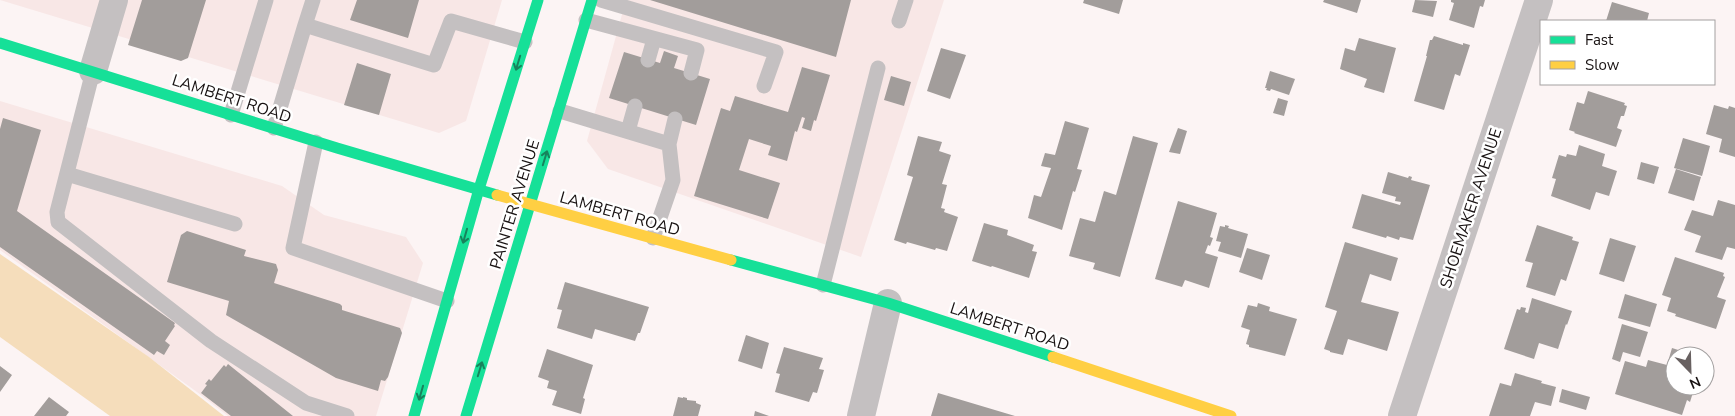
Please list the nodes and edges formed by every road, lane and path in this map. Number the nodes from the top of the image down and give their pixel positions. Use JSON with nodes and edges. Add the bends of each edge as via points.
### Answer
{"nodes":[{"id":1,"x":114,"y":0,"type":"edge"},
{"id":2,"x":266,"y":0,"type":"edge"},
{"id":3,"x":313,"y":0,"type":"edge"},
{"id":4,"x":538,"y":0,"type":"edge"},
{"id":5,"x":592,"y":0,"type":"edge"},
{"id":6,"x":602,"y":0,"type":"edge"},
{"id":7,"x":906,"y":0,"type":"edge"},
{"id":8,"x":1539,"y":0,"type":"edge"},
{"id":9,"x":586,"y":20,"type":"junction"},
{"id":10,"x":899,"y":21,"type":"dead end"},
{"id":11,"x":305,"y":26,"type":"junction"},
{"id":12,"x":654,"y":39,"type":"junction"},
{"id":13,"x":525,"y":42,"type":"junction"},
{"id":14,"x":0,"y":43,"type":"edge"},
{"id":15,"x":648,"y":60,"type":"dead end"},
{"id":16,"x":878,"y":68,"type":"dead end"},
{"id":17,"x":94,"y":71,"type":"junction"},
{"id":18,"x":690,"y":73,"type":"dead end"},
{"id":19,"x":764,"y":86,"type":"dead end"},
{"id":20,"x":635,"y":106,"type":"dead end"},
{"id":21,"x":560,"y":111,"type":"junction"},
{"id":22,"x":230,"y":115,"type":"junction"},
{"id":23,"x":675,"y":119,"type":"dead end"},
{"id":24,"x":274,"y":128,"type":"junction"},
{"id":25,"x":628,"y":132,"type":"junction"},
{"id":26,"x":316,"y":142,"type":"junction"},
{"id":27,"x":670,"y":144,"type":"junction"},
{"id":28,"x":67,"y":174,"type":"junction"},
{"id":29,"x":479,"y":190,"type":"junction"},
{"id":30,"x":531,"y":205,"type":"junction"},
{"id":31,"x":235,"y":224,"type":"dead end"},
{"id":32,"x":653,"y":238,"type":"junction"},
{"id":33,"x":822,"y":285,"type":"junction"},
{"id":34,"x":447,"y":301,"type":"junction"},
{"id":35,"x":888,"y":303,"type":"junction"},
{"id":36,"x":347,"y":416,"type":"edge"},
{"id":37,"x":414,"y":416,"type":"edge"},
{"id":38,"x":466,"y":416,"type":"edge"},
{"id":39,"x":861,"y":416,"type":"edge"},
{"id":40,"x":1231,"y":416,"type":"edge"},
{"id":41,"x":1402,"y":416,"type":"edge"}],
"edges":[{"from":1,"to":17,"type":"street"},
{"from":2,"to":22,"type":"lane"},
{"from":3,"to":11,"type":"lane"},
{"from":4,"to":13,"type":"main road"},
{"from":5,"to":9,"type":"main road","name":"PAINTER AVENUE"},
{"from":6,"to":19,"type":"lane","via":[[776,52]]},
{"from":7,"to":10,"type":"lane"},
{"from":8,"to":41,"type":"street","name":"SHOEMAKER AVENUE"},
{"from":9,"to":12,"type":"lane"},
{"from":9,"to":21,"type":"main road","name":"PAINTER AVENUE"},
{"from":11,"to":13,"type":"lane","via":[[434,65],[451,21]]},
{"from":11,"to":24,"type":"lane"},
{"from":12,"to":15,"type":"lane"},
{"from":12,"to":18,"type":"lane","via":[[697,50]]},
{"from":13,"to":29,"type":"main road","one_way":true},
{"from":14,"to":17,"type":"main road","name":"LAMBERT ROAD"},
{"from":16,"to":33,"type":"lane"},
{"from":17,"to":22,"type":"main road","name":"LAMBERT ROAD"},
{"from":17,"to":28,"type":"lane"},
{"from":20,"to":25,"type":"lane"},
{"from":21,"to":25,"type":"lane"},
{"from":30,"to":21,"type":"main road","name":"PAINTER AVENUE","one_way":true},
{"from":22,"to":24,"type":"main road","name":"LAMBERT ROAD"},
{"from":23,"to":27,"type":"lane"},
{"from":24,"to":26,"type":"main road","name":"LAMBERT ROAD"},
{"from":25,"to":27,"type":"lane"},
{"from":26,"to":29,"type":"main road","name":"LAMBERT ROAD"},
{"from":26,"to":34,"type":"lane","via":[[293,248]]},
{"from":27,"to":32,"type":"lane","via":[[672,180]]},
{"from":28,"to":31,"type":"lane"},
{"from":28,"to":36,"type":"lane","via":[[57,212],[58,222],[211,341],[306,403]]},
{"from":29,"to":30,"type":"main road","name":"LAMBERT ROAD"},
{"from":29,"to":34,"type":"main road","one_way":true},
{"from":30,"to":32,"type":"main road","name":"LAMBERT ROAD"},
{"from":38,"to":30,"type":"main road","name":"PAINTER AVENUE","one_way":true},
{"from":32,"to":33,"type":"main road","name":"LAMBERT ROAD"},
{"from":33,"to":35,"type":"main road","name":"LAMBERT ROAD"},
{"from":34,"to":37,"type":"main road","one_way":true},
{"from":35,"to":39,"type":"street"},
{"from":35,"to":40,"type":"main road","name":"LAMBERT ROAD"}]}
